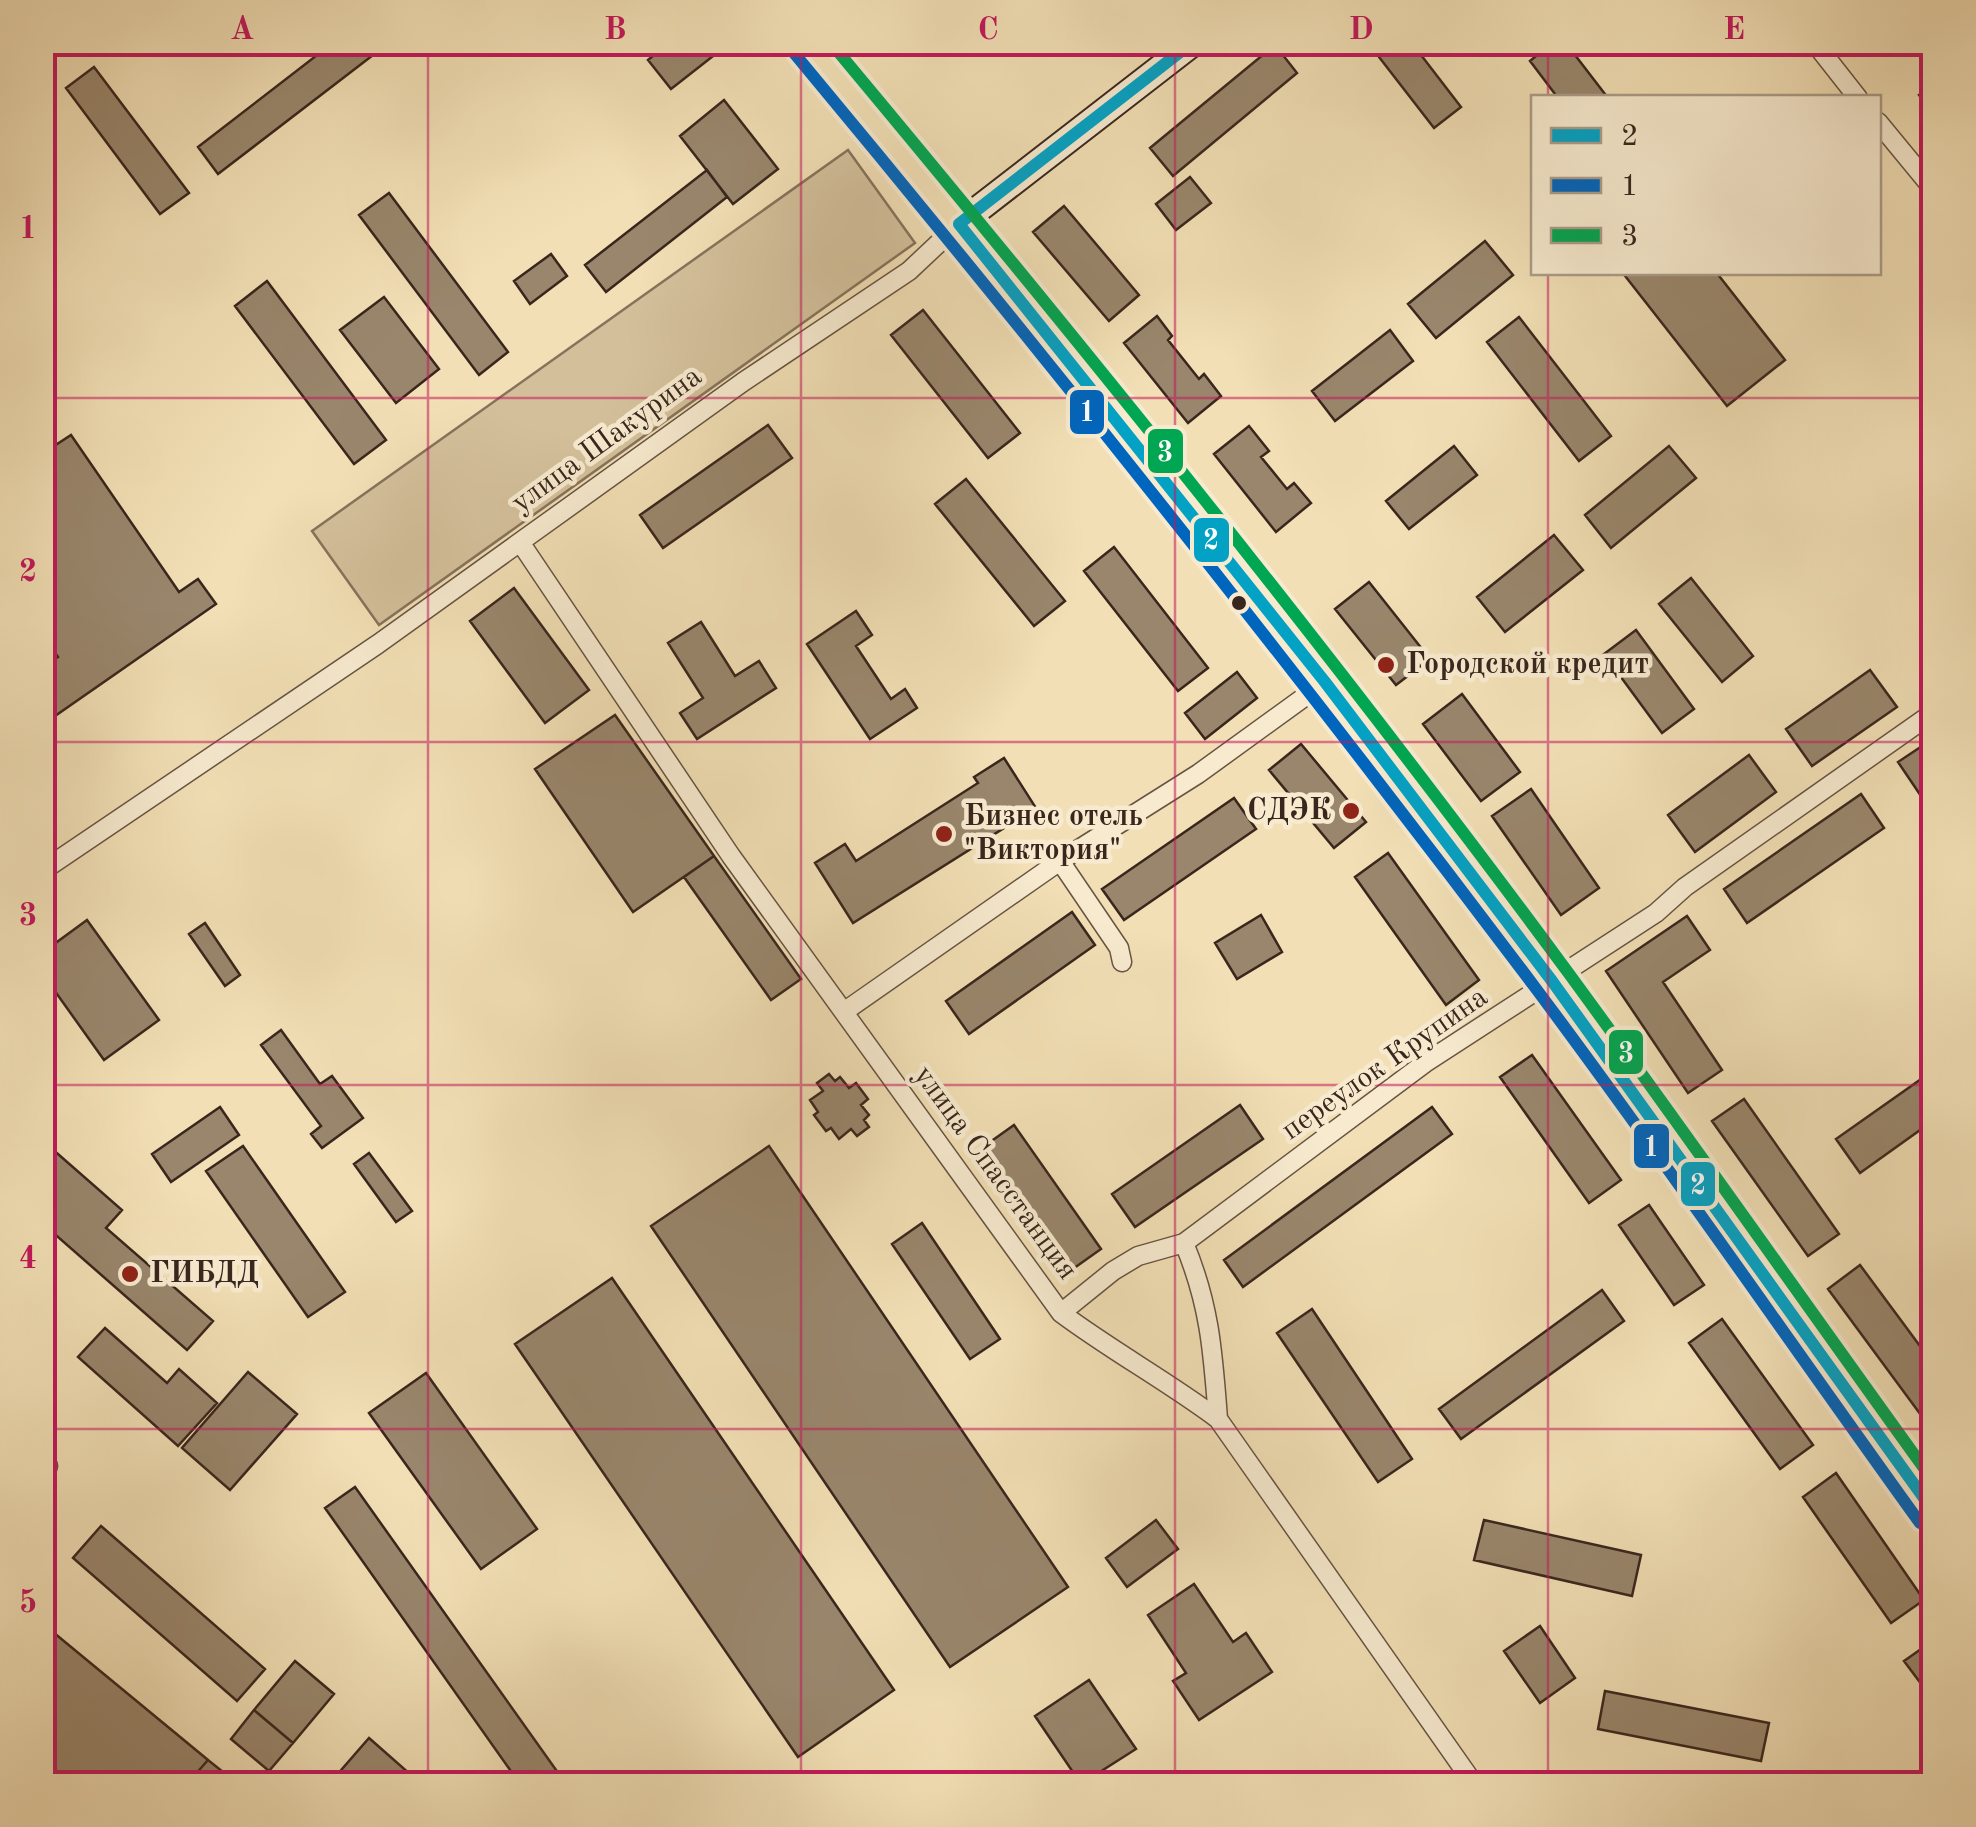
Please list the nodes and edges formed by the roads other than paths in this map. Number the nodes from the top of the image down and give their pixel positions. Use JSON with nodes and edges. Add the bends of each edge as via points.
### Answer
{"nodes":[{"id":1,"x":807,"y":42,"type":"edge"},
{"id":2,"x":1194,"y":42,"type":"edge"},
{"id":3,"x":1814,"y":42,"type":"edge"},
{"id":4,"x":1856,"y":95,"type":"edge"},
{"id":5,"x":1881,"y":126,"type":"edge"},
{"id":6,"x":1934,"y":190,"type":"edge"},
{"id":7,"x":959,"y":224,"type":"junction"},
{"id":8,"x":520,"y":542,"type":"junction"},
{"id":9,"x":1326,"y":682,"type":"junction"},
{"id":10,"x":1934,"y":712,"type":"edge"},
{"id":11,"x":1060,"y":861,"type":"junction"},
{"id":12,"x":42,"y":871,"type":"edge"},
{"id":13,"x":1122,"y":962,"type":"dead end"},
{"id":14,"x":1552,"y":981,"type":"junction"},
{"id":15,"x":845,"y":1012,"type":"junction"},
{"id":16,"x":1184,"y":1244,"type":"junction"},
{"id":17,"x":1061,"y":1313,"type":"junction"},
{"id":18,"x":1218,"y":1419,"type":"junction"},
{"id":19,"x":1934,"y":1512,"type":"edge"},
{"id":20,"x":1474,"y":1784,"type":"edge"}],
"edges":[{"from":1,"to":7,"type":"main road"},
{"from":2,"to":7,"type":"main road","name":"улица Шакурина"},
{"from":3,"to":4,"type":"street"},
{"from":5,"to":6,"type":"street"},
{"from":7,"to":8,"type":"street","name":"улица Шакурина","via":[[909,271]]},
{"from":7,"to":9,"type":"main road"},
{"from":8,"to":12,"type":"street","name":"улица Шакурина"},
{"from":8,"to":15,"type":"street","name":"улица Спасстанция","via":[[731,856]]},
{"from":9,"to":11,"type":"street"},
{"from":9,"to":14,"type":"main road"},
{"from":10,"to":14,"type":"street","name":"переулок Крупина"},
{"from":11,"to":13,"type":"street"},
{"from":11,"to":15,"type":"street"},
{"from":14,"to":16,"type":"street","name":"переулок Крупина","via":[[1425,1063]]},
{"from":14,"to":19,"type":"main road"},
{"from":15,"to":17,"type":"street","name":"улица Спасстанция"},
{"from":16,"to":17,"type":"street","name":"переулок Крупина","via":[[1138,1256]]},
{"from":16,"to":18,"type":"street","via":[[1212,1332]]},
{"from":17,"to":18,"type":"street","name":"улица Спасстанция"},
{"from":18,"to":20,"type":"street","name":"улица Спасстанция"}]}
